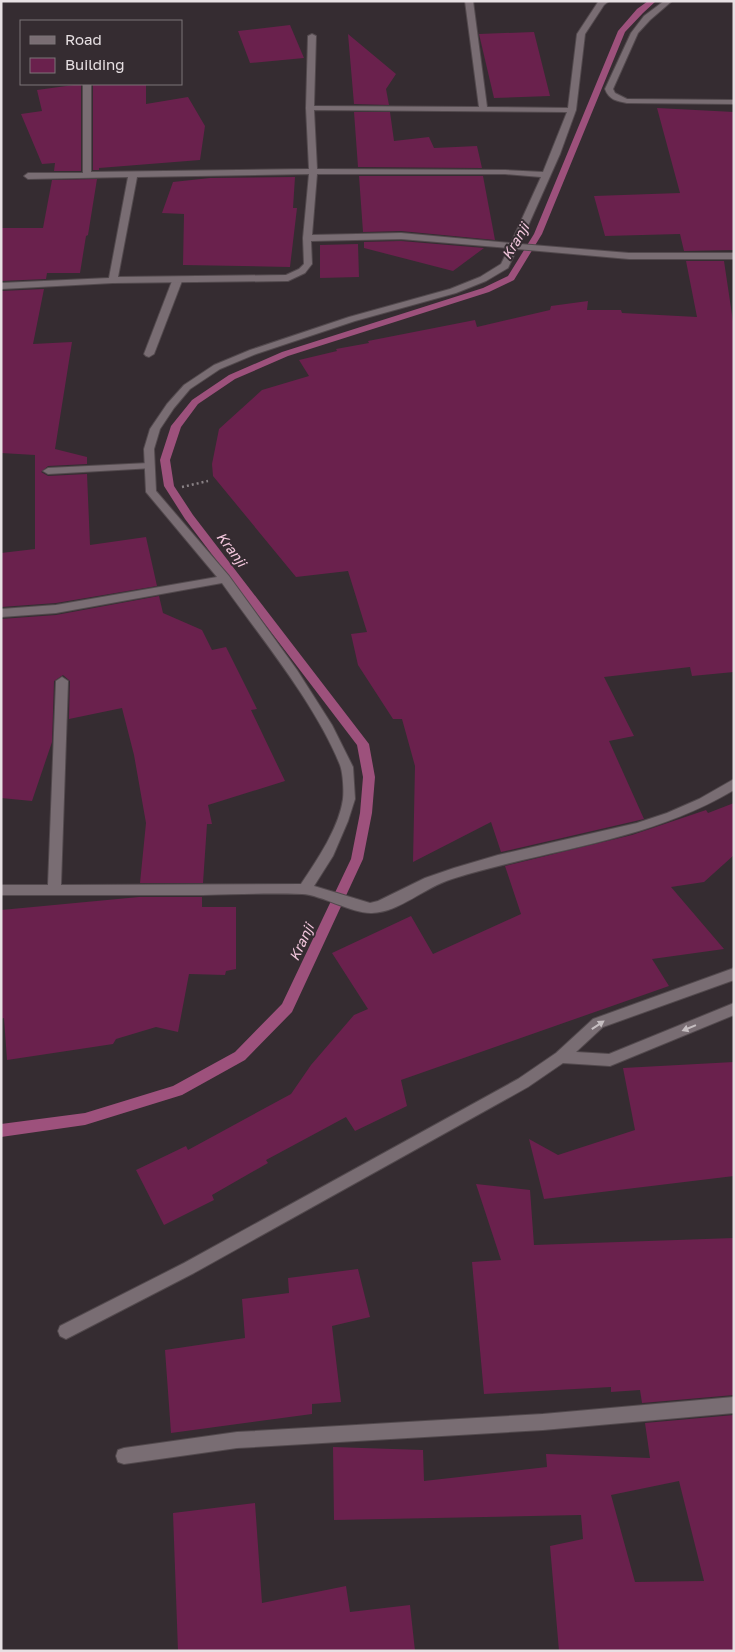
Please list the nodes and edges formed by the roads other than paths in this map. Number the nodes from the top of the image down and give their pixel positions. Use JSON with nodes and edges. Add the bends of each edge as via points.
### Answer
{"nodes":[{"id":1,"x":469,"y":1,"type":"edge"},
{"id":2,"x":606,"y":1,"type":"edge"},
{"id":3,"x":669,"y":1,"type":"edge"},
{"id":4,"x":312,"y":36,"type":"dead end"},
{"id":5,"x":87,"y":85,"type":"edge"},
{"id":6,"x":734,"y":102,"type":"edge"},
{"id":7,"x":310,"y":108,"type":"junction"},
{"id":8,"x":483,"y":109,"type":"junction"},
{"id":9,"x":572,"y":110,"type":"junction"},
{"id":10,"x":313,"y":171,"type":"junction"},
{"id":11,"x":87,"y":174,"type":"junction"},
{"id":12,"x":133,"y":174,"type":"junction"},
{"id":13,"x":546,"y":175,"type":"junction"},
{"id":14,"x":28,"y":176,"type":"dead end"},
{"id":15,"x":307,"y":238,"type":"junction"},
{"id":16,"x":516,"y":246,"type":"junction"},
{"id":17,"x":734,"y":256,"type":"edge"},
{"id":18,"x":112,"y":280,"type":"junction"},
{"id":19,"x":177,"y":281,"type":"junction"},
{"id":20,"x":1,"y":286,"type":"edge"},
{"id":21,"x":149,"y":354,"type":"dead end"},
{"id":22,"x":149,"y":466,"type":"junction"},
{"id":23,"x":48,"y":471,"type":"dead end"},
{"id":24,"x":225,"y":579,"type":"junction"},
{"id":25,"x":1,"y":613,"type":"edge"},
{"id":26,"x":62,"y":681,"type":"dead end"},
{"id":27,"x":734,"y":784,"type":"edge"},
{"id":28,"x":54,"y":889,"type":"junction"},
{"id":29,"x":1,"y":890,"type":"edge"},
{"id":30,"x":310,"y":890,"type":"junction"},
{"id":31,"x":734,"y":974,"type":"edge"},
{"id":32,"x":734,"y":1009,"type":"edge"},
{"id":33,"x":561,"y":1058,"type":"junction"},
{"id":34,"x":66,"y":1330,"type":"dead end"},
{"id":35,"x":734,"y":1405,"type":"edge"},
{"id":36,"x":124,"y":1456,"type":"dead end"}],
"edges":[{"from":1,"to":8,"type":"street"},
{"from":2,"to":9,"type":"street","via":[[581,34]]},
{"from":3,"to":6,"type":"street","via":[[647,18],[635,33],[609,89],[610,94],[627,101]]},
{"from":4,"to":7,"type":"street"},
{"from":5,"to":11,"type":"street"},
{"from":7,"to":8,"type":"street"},
{"from":7,"to":10,"type":"street"},
{"from":8,"to":9,"type":"street"},
{"from":9,"to":13,"type":"street"},
{"from":10,"to":12,"type":"street"},
{"from":10,"to":13,"type":"street"},
{"from":10,"to":15,"type":"street"},
{"from":11,"to":12,"type":"street"},
{"from":11,"to":14,"type":"street"},
{"from":12,"to":18,"type":"street"},
{"from":13,"to":16,"type":"street"},
{"from":15,"to":16,"type":"street","via":[[401,236]]},
{"from":15,"to":19,"type":"street","via":[[308,264],[288,278]]},
{"from":16,"to":17,"type":"street","via":[[629,256]]},
{"from":16,"to":22,"type":"street","via":[[505,266],[483,280],[352,319],[217,367],[187,387],[155,428],[149,449]]},
{"from":18,"to":19,"type":"street"},
{"from":18,"to":20,"type":"street"},
{"from":19,"to":21,"type":"street"},
{"from":22,"to":23,"type":"street"},
{"from":22,"to":24,"type":"street","via":[[151,492]]},
{"from":24,"to":25,"type":"street","via":[[56,609]]},
{"from":24,"to":30,"type":"street","via":[[293,673],[328,728],[347,767],[349,799]]},
{"from":26,"to":28,"type":"street"},
{"from":27,"to":30,"type":"street","via":[[707,801],[636,828],[466,869],[426,883],[380,907],[370,908]]},
{"from":28,"to":29,"type":"street"},
{"from":28,"to":30,"type":"street"},
{"from":33,"to":31,"type":"street","one_way":true,"via":[[598,1023]]},
{"from":32,"to":33,"type":"street","one_way":true,"via":[[610,1060]]},
{"from":33,"to":34,"type":"street","via":[[523,1084],[214,1254]]},
{"from":35,"to":36,"type":"street","via":[[543,1422],[237,1440]]}]}
